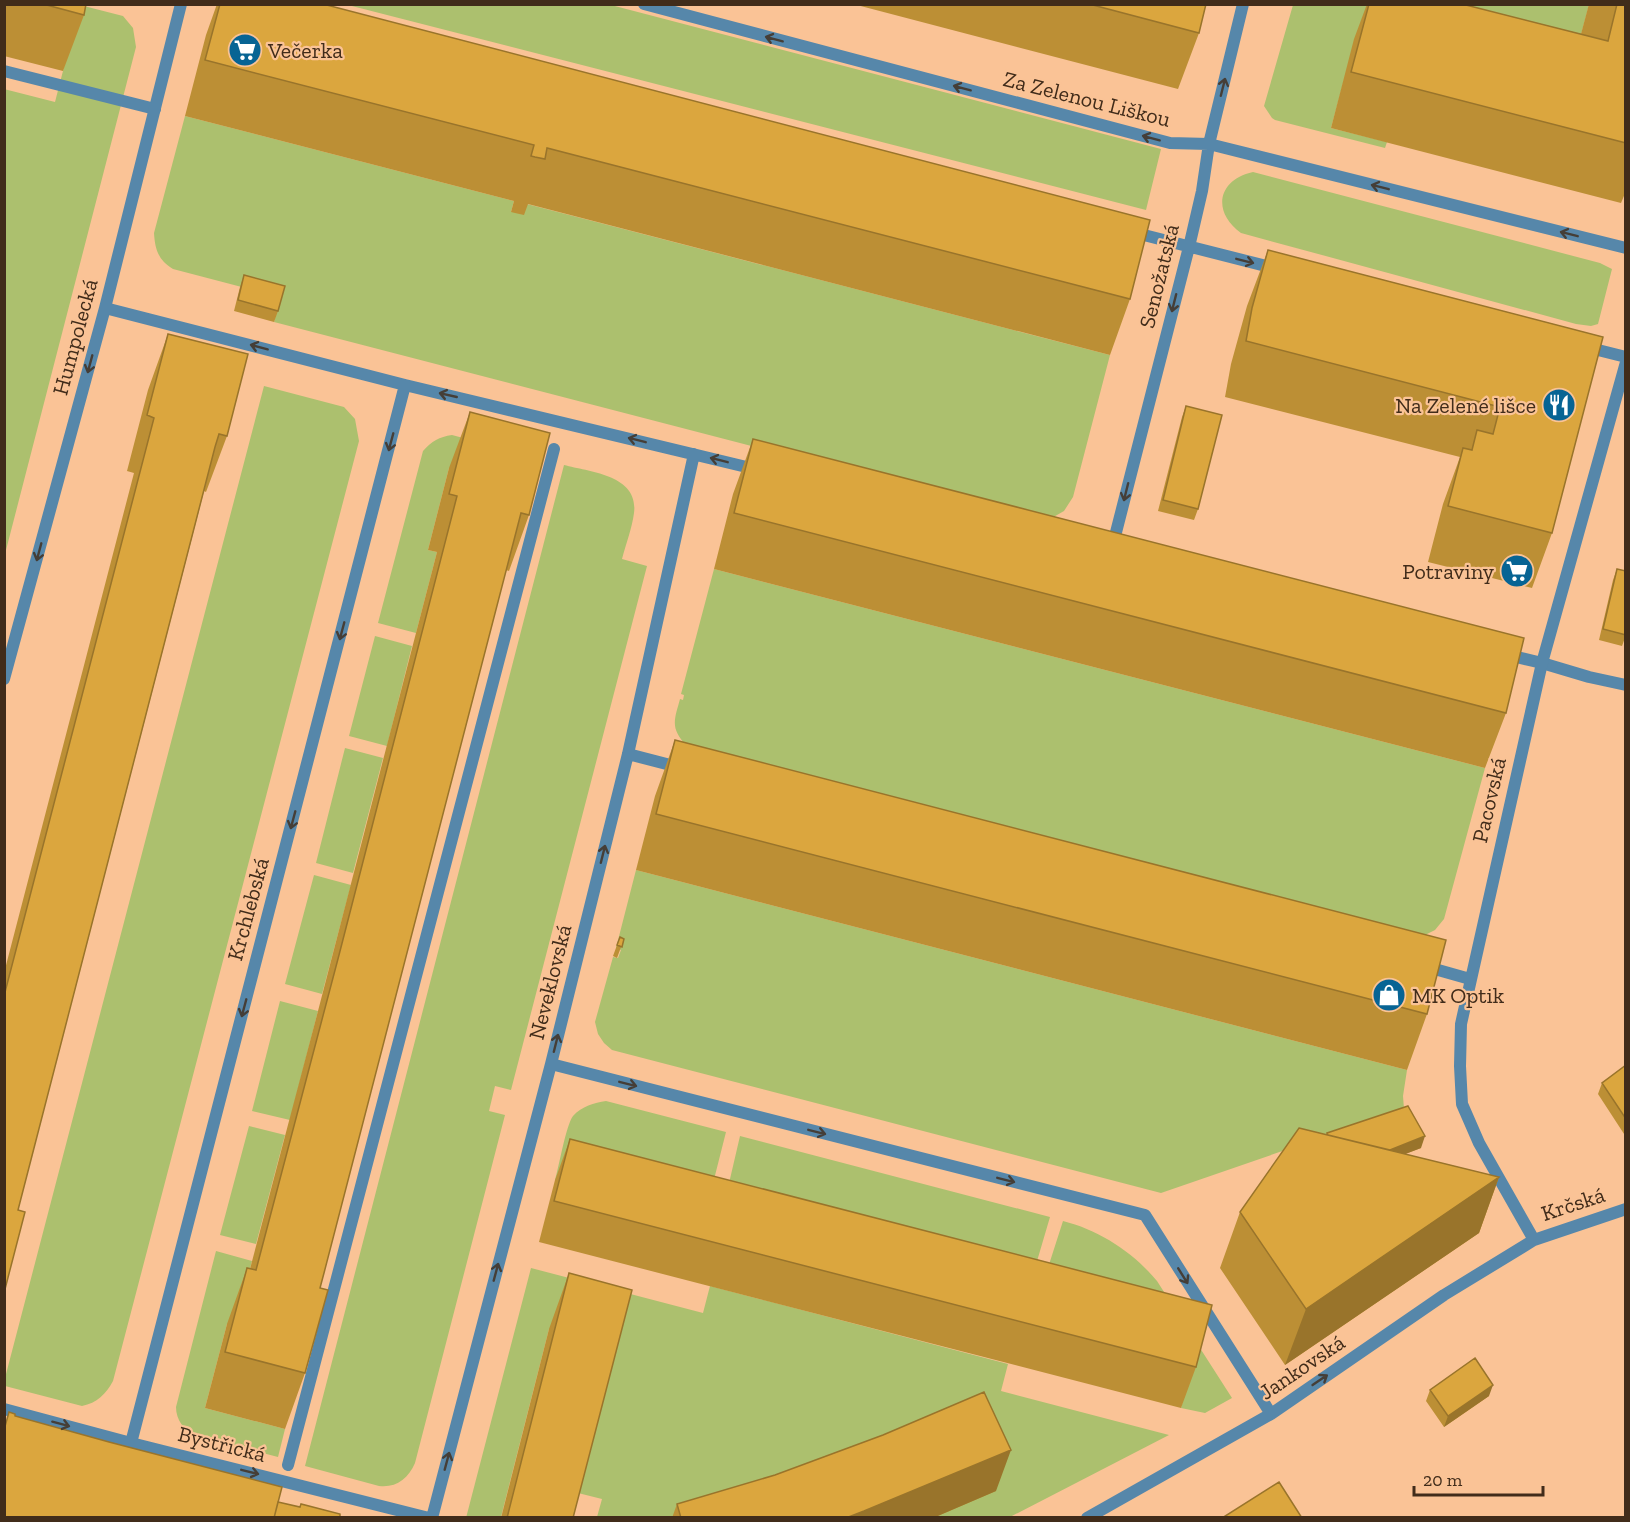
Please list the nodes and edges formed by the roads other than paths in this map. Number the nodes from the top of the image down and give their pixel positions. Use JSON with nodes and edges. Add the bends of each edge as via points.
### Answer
{"nodes":[{"id":1,"x":181,"y":4,"type":"edge"},
{"id":2,"x":644,"y":4,"type":"edge"},
{"id":3,"x":1243,"y":4,"type":"edge"},
{"id":4,"x":4,"y":71,"type":"edge"},
{"id":5,"x":155,"y":109,"type":"junction"},
{"id":6,"x":1209,"y":144,"type":"junction"},
{"id":7,"x":1122,"y":229,"type":"edge"},
{"id":8,"x":1189,"y":247,"type":"junction"},
{"id":9,"x":1626,"y":248,"type":"edge"},
{"id":10,"x":1291,"y":273,"type":"edge"},
{"id":11,"x":105,"y":308,"type":"junction"},
{"id":12,"x":1576,"y":345,"type":"edge"},
{"id":13,"x":1626,"y":357,"type":"edge"},
{"id":14,"x":1626,"y":362,"type":"edge"},
{"id":15,"x":405,"y":386,"type":"junction"},
{"id":16,"x":554,"y":449,"type":"dead end"},
{"id":17,"x":694,"y":454,"type":"junction"},
{"id":18,"x":769,"y":472,"type":"edge"},
{"id":19,"x":1110,"y":556,"type":"edge"},
{"id":20,"x":1495,"y":652,"type":"edge"},
{"id":21,"x":1542,"y":663,"type":"junction"},
{"id":22,"x":4,"y":679,"type":"edge"},
{"id":23,"x":1626,"y":685,"type":"edge"},
{"id":24,"x":628,"y":754,"type":"junction"},
{"id":25,"x":692,"y":771,"type":"edge"},
{"id":26,"x":1417,"y":964,"type":"edge"},
{"id":27,"x":1470,"y":979,"type":"junction"},
{"id":28,"x":551,"y":1064,"type":"junction"},
{"id":29,"x":1626,"y":1209,"type":"edge"},
{"id":30,"x":1534,"y":1240,"type":"junction"},
{"id":31,"x":4,"y":1408,"type":"edge"},
{"id":32,"x":1271,"y":1414,"type":"junction"},
{"id":33,"x":131,"y":1443,"type":"junction"},
{"id":34,"x":288,"y":1466,"type":"dead end"},
{"id":35,"x":431,"y":1518,"type":"edge"},
{"id":36,"x":1086,"y":1518,"type":"edge"}],
"edges":[{"from":1,"to":5,"type":"street","name":"Humpolecká"},
{"from":6,"to":2,"type":"street","name":"Za Zelenou Liškou","one_way":true,"via":[[1170,143]]},
{"from":6,"to":3,"type":"street","name":"Senožatská","one_way":true},
{"from":4,"to":5,"type":"street"},
{"from":5,"to":11,"type":"street","name":"Humpolecká"},
{"from":6,"to":8,"type":"street","name":"Senožatská"},
{"from":9,"to":6,"type":"street","name":"Za Zelenou Liškou","one_way":true},
{"from":7,"to":8,"type":"street"},
{"from":8,"to":10,"type":"street","one_way":true},
{"from":8,"to":19,"type":"street","name":"Senožatská","one_way":true},
{"from":15,"to":11,"type":"street","one_way":true},
{"from":11,"to":22,"type":"street","name":"Humpolecká","one_way":true},
{"from":12,"to":13,"type":"street"},
{"from":14,"to":21,"type":"street","name":"Pacovská"},
{"from":17,"to":15,"type":"street","one_way":true},
{"from":15,"to":33,"type":"street","name":"Krchlebská","one_way":true},
{"from":16,"to":34,"type":"street"},
{"from":18,"to":17,"type":"street","one_way":true},
{"from":17,"to":24,"type":"street","name":"Neveklovská"},
{"from":20,"to":21,"type":"street"},
{"from":21,"to":23,"type":"street"},
{"from":21,"to":27,"type":"street","name":"Pacovská"},
{"from":24,"to":25,"type":"street"},
{"from":28,"to":24,"type":"street","name":"Neveklovská","one_way":true},
{"from":26,"to":27,"type":"street"},
{"from":27,"to":30,"type":"street","name":"Pacovská","via":[[1461,1024],[1462,1104],[1479,1143]]},
{"from":28,"to":32,"type":"street","one_way":true,"via":[[1145,1215]]},
{"from":35,"to":28,"type":"street","name":"Neveklovská","one_way":true},
{"from":29,"to":30,"type":"street","name":"Krčská"},
{"from":32,"to":30,"type":"street","name":"Jankovská","one_way":true,"via":[[1444,1295]]},
{"from":31,"to":33,"type":"street","name":"Bystřická","one_way":true},
{"from":32,"to":36,"type":"street","name":"Jankovská"},
{"from":33,"to":35,"type":"street","name":"Bystřická","one_way":true}]}
